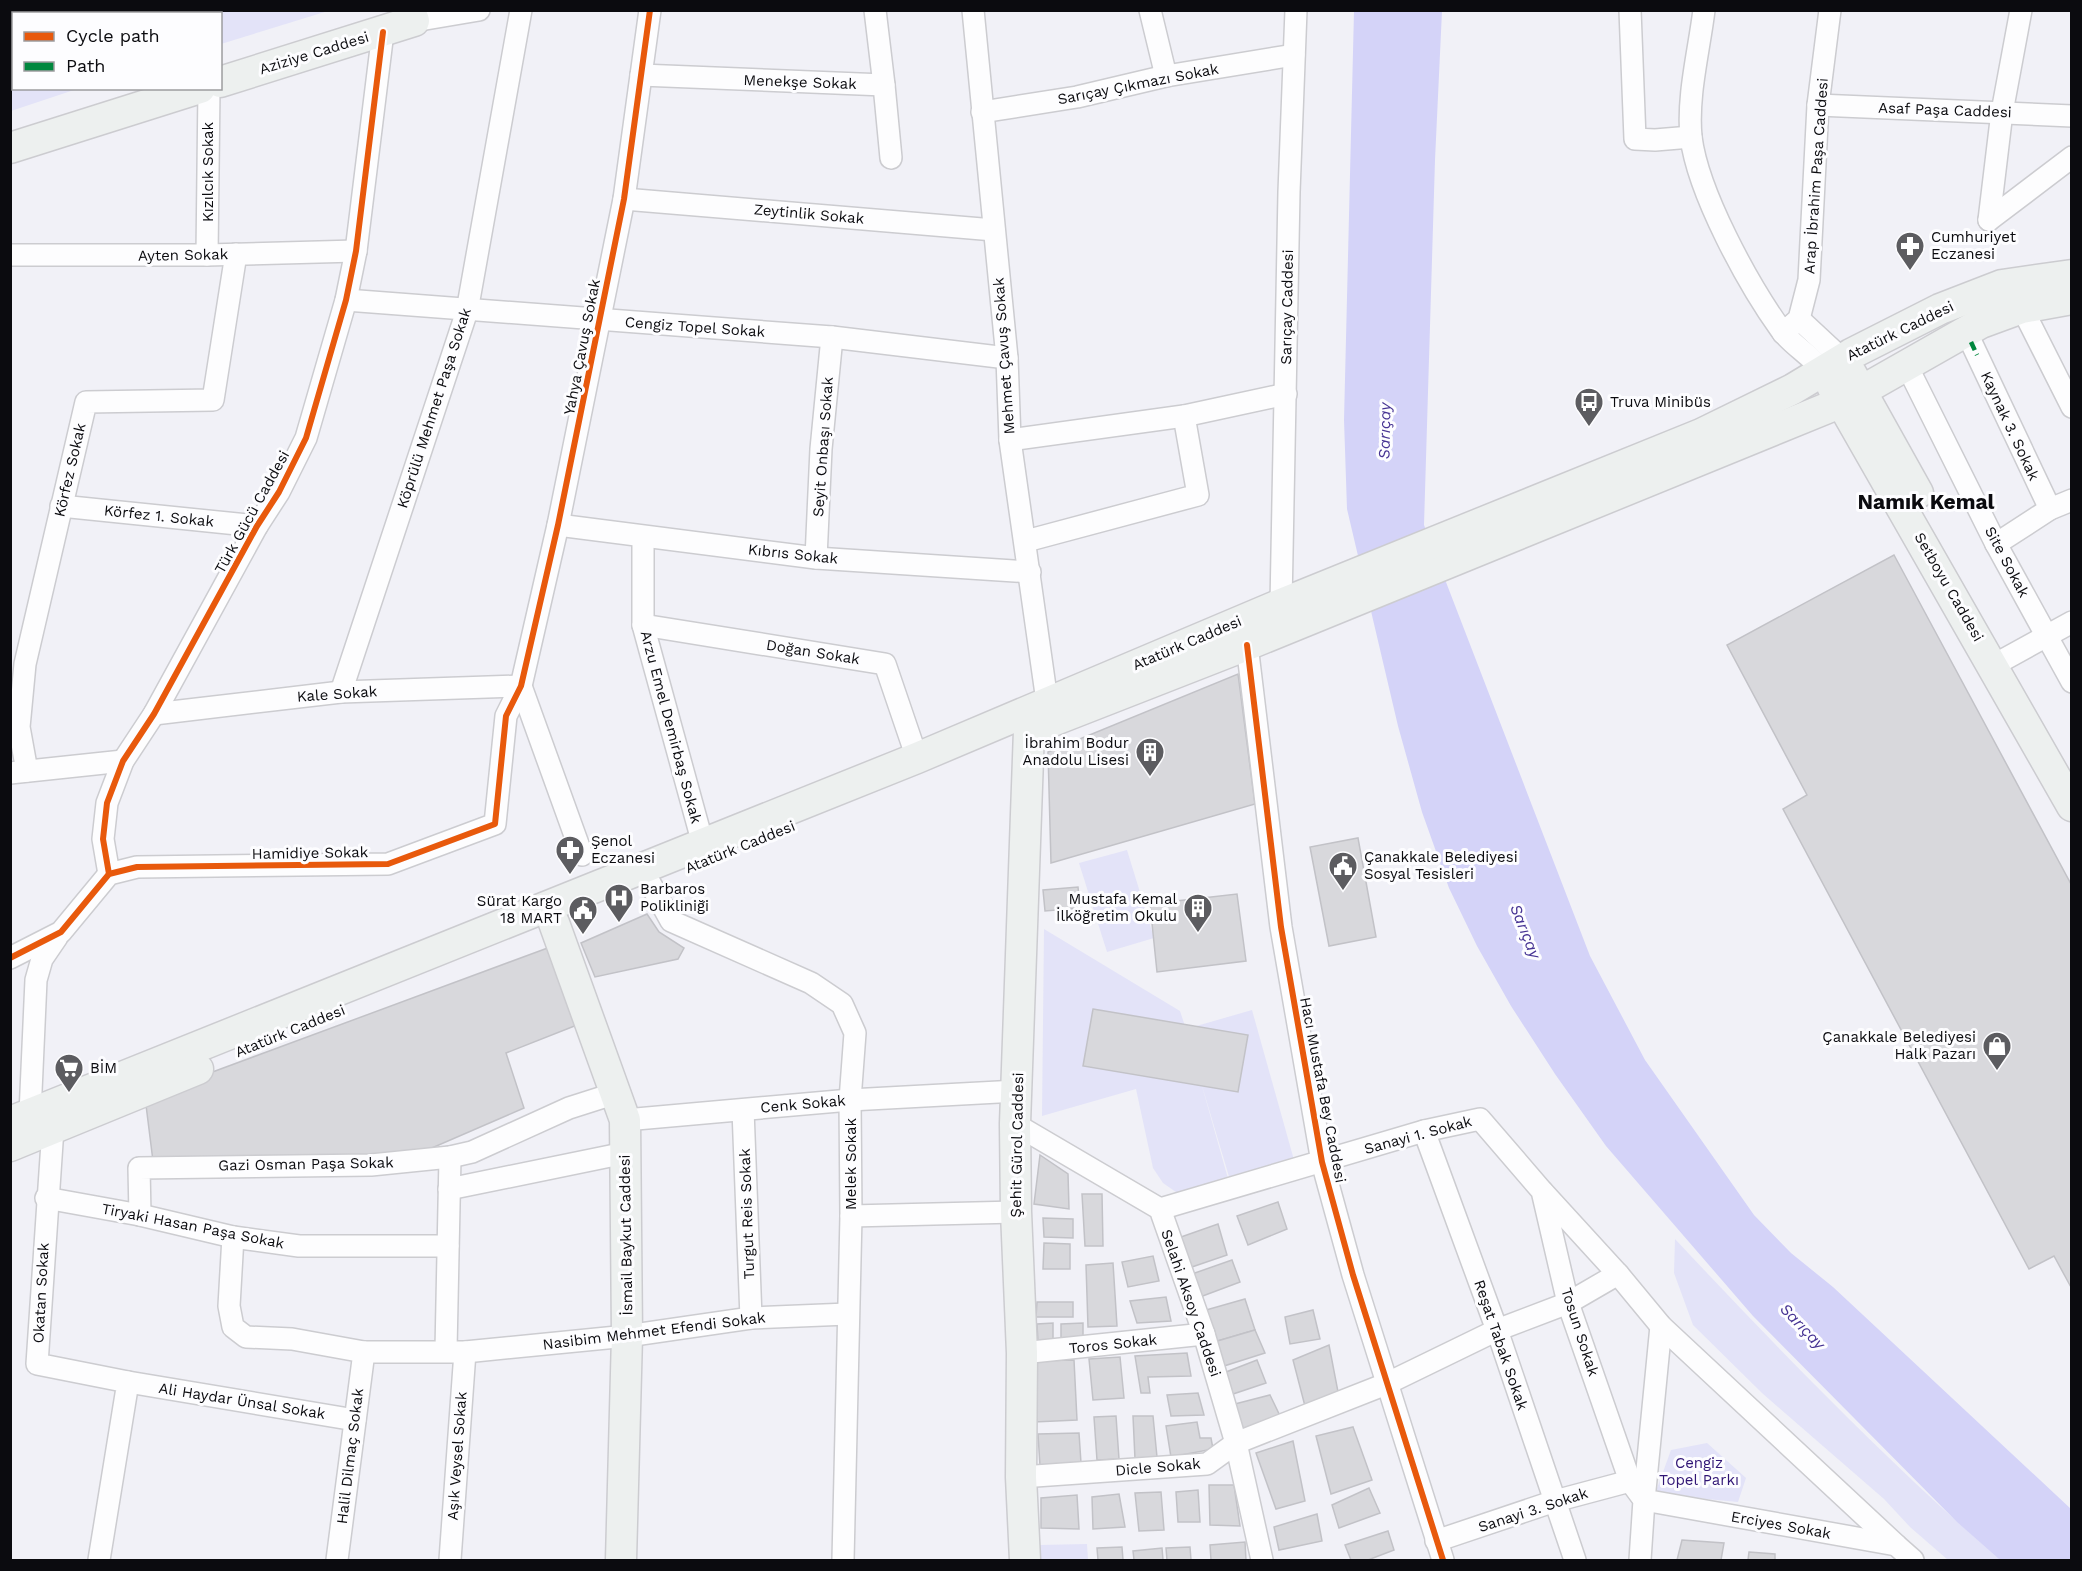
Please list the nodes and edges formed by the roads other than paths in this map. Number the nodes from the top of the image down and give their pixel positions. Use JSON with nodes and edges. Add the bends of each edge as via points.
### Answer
{"nodes":[{"id":1,"x":479,"y":10,"type":"edge"},
{"id":2,"x":521,"y":10,"type":"edge"},
{"id":3,"x":650,"y":10,"type":"edge"},
{"id":4,"x":875,"y":10,"type":"edge"},
{"id":5,"x":973,"y":10,"type":"edge"},
{"id":6,"x":1150,"y":10,"type":"edge"},
{"id":7,"x":1296,"y":10,"type":"edge"},
{"id":8,"x":1630,"y":10,"type":"edge"},
{"id":9,"x":1704,"y":10,"type":"edge"},
{"id":10,"x":1830,"y":10,"type":"edge"},
{"id":11,"x":2021,"y":10,"type":"edge"},
{"id":12,"x":399,"y":19,"type":"edge"},
{"id":13,"x":1294,"y":55,"type":"junction"},
{"id":14,"x":222,"y":66,"type":"edge"},
{"id":15,"x":641,"y":75,"type":"junction"},
{"id":16,"x":1166,"y":75,"type":"junction"},
{"id":17,"x":222,"y":81,"type":"edge"},
{"id":18,"x":885,"y":85,"type":"junction"},
{"id":19,"x":146,"y":90,"type":"edge"},
{"id":20,"x":194,"y":90,"type":"edge"},
{"id":21,"x":208,"y":90,"type":"edge"},
{"id":22,"x":1818,"y":105,"type":"junction"},
{"id":23,"x":982,"y":112,"type":"junction"},
{"id":24,"x":2002,"y":112,"type":"junction"},
{"id":25,"x":2072,"y":116,"type":"edge"},
{"id":26,"x":10,"y":132,"type":"edge"},
{"id":27,"x":1692,"y":137,"type":"junction"},
{"id":28,"x":10,"y":148,"type":"edge"},
{"id":29,"x":2072,"y":157,"type":"edge"},
{"id":30,"x":891,"y":158,"type":"dead end"},
{"id":31,"x":624,"y":199,"type":"junction"},
{"id":32,"x":994,"y":230,"type":"junction"},
{"id":33,"x":356,"y":251,"type":"junction"},
{"id":34,"x":236,"y":254,"type":"junction"},
{"id":35,"x":10,"y":255,"type":"edge"},
{"id":36,"x":207,"y":255,"type":"junction"},
{"id":37,"x":2072,"y":274,"type":"edge"},
{"id":38,"x":2072,"y":299,"type":"edge"},
{"id":39,"x":346,"y":300,"type":"junction"},
{"id":40,"x":2022,"y":308,"type":"junction"},
{"id":41,"x":466,"y":311,"type":"junction"},
{"id":42,"x":600,"y":321,"type":"junction"},
{"id":43,"x":1791,"y":326,"type":"junction"},
{"id":44,"x":831,"y":337,"type":"junction"},
{"id":45,"x":1976,"y":340,"type":"junction"},
{"id":46,"x":1007,"y":358,"type":"junction"},
{"id":47,"x":1839,"y":361,"type":"junction"},
{"id":48,"x":1875,"y":386,"type":"junction"},
{"id":49,"x":1286,"y":393,"type":"junction"},
{"id":50,"x":2072,"y":407,"type":"edge"},
{"id":51,"x":1184,"y":416,"type":"junction"},
{"id":52,"x":1010,"y":440,"type":"junction"},
{"id":53,"x":1706,"y":444,"type":"junction"},
{"id":54,"x":2072,"y":500,"type":"edge"},
{"id":55,"x":61,"y":506,"type":"junction"},
{"id":56,"x":2050,"y":509,"type":"junction"},
{"id":57,"x":558,"y":525,"type":"junction"},
{"id":58,"x":257,"y":526,"type":"junction"},
{"id":59,"x":643,"y":537,"type":"junction"},
{"id":60,"x":1026,"y":541,"type":"junction"},
{"id":61,"x":1996,"y":544,"type":"junction"},
{"id":62,"x":816,"y":558,"type":"junction"},
{"id":63,"x":1030,"y":572,"type":"junction"},
{"id":64,"x":1334,"y":596,"type":"junction"},
{"id":65,"x":1281,"y":604,"type":"junction"},
{"id":66,"x":2072,"y":622,"type":"edge"},
{"id":67,"x":643,"y":625,"type":"junction"},
{"id":68,"x":2046,"y":636,"type":"junction"},
{"id":69,"x":1247,"y":645,"type":"junction"},
{"id":70,"x":2001,"y":662,"type":"junction"},
{"id":71,"x":2072,"y":682,"type":"edge"},
{"id":72,"x":521,"y":686,"type":"junction"},
{"id":73,"x":341,"y":692,"type":"junction"},
{"id":74,"x":1047,"y":701,"type":"junction"},
{"id":75,"x":154,"y":714,"type":"junction"},
{"id":76,"x":1029,"y":730,"type":"junction"},
{"id":77,"x":918,"y":758,"type":"junction"},
{"id":78,"x":123,"y":761,"type":"junction"},
{"id":79,"x":19,"y":772,"type":"edge"},
{"id":80,"x":2072,"y":775,"type":"edge"},
{"id":81,"x":2072,"y":806,"type":"edge"},
{"id":82,"x":703,"y":844,"type":"junction"},
{"id":83,"x":582,"y":855,"type":"dead end"},
{"id":84,"x":109,"y":874,"type":"junction"},
{"id":85,"x":650,"y":883,"type":"junction"},
{"id":86,"x":555,"y":923,"type":"junction"},
{"id":87,"x":61,"y":932,"type":"junction"},
{"id":88,"x":10,"y":958,"type":"edge"},
{"id":89,"x":1017,"y":1091,"type":"junction"},
{"id":90,"x":850,"y":1100,"type":"junction"},
{"id":91,"x":620,"y":1107,"type":"junction"},
{"id":92,"x":743,"y":1110,"type":"junction"},
{"id":93,"x":1480,"y":1119,"type":"joint"},
{"id":94,"x":31,"y":1121,"type":"edge"},
{"id":95,"x":1015,"y":1124,"type":"junction"},
{"id":96,"x":1424,"y":1131,"type":"junction"},
{"id":97,"x":10,"y":1146,"type":"edge"},
{"id":98,"x":625,"y":1153,"type":"junction"},
{"id":99,"x":450,"y":1157,"type":"junction"},
{"id":100,"x":1322,"y":1162,"type":"junction"},
{"id":101,"x":449,"y":1189,"type":"junction"},
{"id":102,"x":1542,"y":1191,"type":"junction"},
{"id":103,"x":46,"y":1198,"type":"junction"},
{"id":104,"x":1160,"y":1209,"type":"junction"},
{"id":105,"x":1016,"y":1212,"type":"junction"},
{"id":106,"x":140,"y":1215,"type":"junction"},
{"id":107,"x":851,"y":1216,"type":"junction"},
{"id":108,"x":233,"y":1236,"type":"junction"},
{"id":109,"x":448,"y":1246,"type":"junction"},
{"id":110,"x":1618,"y":1274,"type":"junction"},
{"id":111,"x":1568,"y":1303,"type":"junction"},
{"id":112,"x":848,"y":1314,"type":"junction"},
{"id":113,"x":751,"y":1318,"type":"junction"},
{"id":114,"x":1661,"y":1326,"type":"junction"},
{"id":115,"x":1497,"y":1330,"type":"junction"},
{"id":116,"x":1203,"y":1334,"type":"junction"},
{"id":117,"x":627,"y":1336,"type":"junction"},
{"id":118,"x":455,"y":1351,"type":"junction"},
{"id":119,"x":364,"y":1352,"type":"junction"},
{"id":120,"x":1022,"y":1353,"type":"junction"},
{"id":121,"x":128,"y":1382,"type":"junction"},
{"id":122,"x":1386,"y":1384,"type":"junction"},
{"id":123,"x":355,"y":1420,"type":"junction"},
{"id":124,"x":1236,"y":1443,"type":"junction"},
{"id":125,"x":1021,"y":1478,"type":"junction"},
{"id":126,"x":1630,"y":1480,"type":"junction"},
{"id":127,"x":1644,"y":1500,"type":"junction"},
{"id":128,"x":1555,"y":1501,"type":"junction"},
{"id":129,"x":1896,"y":1545,"type":"junction"},
{"id":130,"x":1439,"y":1551,"type":"edge"},
{"id":131,"x":99,"y":1560,"type":"edge"},
{"id":132,"x":337,"y":1560,"type":"edge"},
{"id":133,"x":450,"y":1560,"type":"edge"},
{"id":134,"x":621,"y":1560,"type":"edge"},
{"id":135,"x":843,"y":1560,"type":"edge"},
{"id":136,"x":1025,"y":1560,"type":"edge"},
{"id":137,"x":1262,"y":1560,"type":"edge"},
{"id":138,"x":1575,"y":1560,"type":"edge"},
{"id":139,"x":1640,"y":1560,"type":"edge"},
{"id":140,"x":1913,"y":1560,"type":"edge"}],
"edges":[{"from":1,"to":12,"type":"street","name":"Aziziye Caddesi"},
{"from":2,"to":41,"type":"street","name":"Köprülü Mehmet Paşa Sokak"},
{"from":3,"to":15,"type":"street","name":"Yahya Çavuş Sokak"},
{"from":4,"to":18,"type":"street"},
{"from":5,"to":23,"type":"street","name":"Mehmet Çavuş Sokak"},
{"from":6,"to":16,"type":"street"},
{"from":7,"to":13,"type":"street","name":"Sarıçay Caddesi"},
{"from":8,"to":27,"type":"street","via":[[1635,139]]},
{"from":9,"to":27,"type":"street","via":[[1692,99]]},
{"from":10,"to":22,"type":"street","name":"Arap İbrahim Paşa Caddesi"},
{"from":11,"to":24,"type":"street"},
{"from":12,"to":14,"type":"main road","name":"Aziziye Caddesi"},
{"from":12,"to":17,"type":"main road","name":"Aziziye Caddesi"},
{"from":12,"to":33,"type":"street","name":"Türk Gücü Caddesi"},
{"from":13,"to":16,"type":"street","name":"Sarıçay Çıkmazı Sokak"},
{"from":13,"to":49,"type":"street","name":"Sarıçay Caddesi"},
{"from":15,"to":18,"type":"street","name":"Menekşe Sokak"},
{"from":15,"to":31,"type":"street","name":"Yahya Çavuş Sokak"},
{"from":16,"to":23,"type":"street","name":"Sarıçay Çıkmazı Sokak","via":[[1077,97]]},
{"from":18,"to":30,"type":"street"},
{"from":19,"to":26,"type":"main road"},
{"from":20,"to":28,"type":"main road"},
{"from":21,"to":36,"type":"street","name":"Kızılcık Sokak"},
{"from":22,"to":24,"type":"street","name":"Asaf Paşa Caddesi"},
{"from":22,"to":43,"type":"street","name":"Arap İbrahim Paşa Caddesi","via":[[1809,280]]},
{"from":23,"to":32,"type":"street","name":"Mehmet Çavuş Sokak"},
{"from":24,"to":25,"type":"street","name":"Asaf Paşa Caddesi"},
{"from":24,"to":29,"type":"street","via":[[1989,220]]},
{"from":27,"to":43,"type":"street","via":[[1702,182],[1751,287]]},
{"from":31,"to":32,"type":"street","name":"Zeytinlik Sokak"},
{"from":31,"to":42,"type":"street","name":"Yahya Çavuş Sokak"},
{"from":32,"to":46,"type":"street","name":"Mehmet Çavuş Sokak"},
{"from":33,"to":34,"type":"street","name":"Ayten Sokak"},
{"from":33,"to":39,"type":"street","name":"Türk Gücü Caddesi"},
{"from":34,"to":36,"type":"street","name":"Ayten Sokak"},
{"from":34,"to":55,"type":"street","name":"Körfez Sokak","via":[[213,400],[86,402]]},
{"from":35,"to":36,"type":"street","name":"Ayten Sokak"},
{"from":37,"to":47,"type":"main road","via":[[2019,267],[1974,274],[1935,289],[1873,326]]},
{"from":38,"to":40,"type":"main road"},
{"from":39,"to":41,"type":"street","name":"Cengiz Topel Sokak"},
{"from":39,"to":58,"type":"street","name":"Türk Gücü Caddesi","via":[[306,438]]},
{"from":40,"to":45,"type":"main road"},
{"from":40,"to":50,"type":"street"},
{"from":41,"to":42,"type":"street","name":"Cengiz Topel Sokak"},
{"from":41,"to":73,"type":"street","name":"Köprülü Mehmet Paşa Sokak"},
{"from":42,"to":44,"type":"street","name":"Cengiz Topel Sokak"},
{"from":42,"to":57,"type":"street","name":"Yahya Çavuş Sokak"},
{"from":43,"to":47,"type":"street"},
{"from":44,"to":46,"type":"street","name":"Cengiz Topel Sokak"},
{"from":44,"to":62,"type":"street","name":"Seyit Onbaşı Sokak"},
{"from":45,"to":48,"type":"main road"},
{"from":45,"to":56,"type":"street","name":"Kaynak 3. Sokak"},
{"from":46,"to":52,"type":"street","name":"Mehmet Çavuş Sokak"},
{"from":47,"to":48,"type":"main road","name":"Setboyu Caddesi"},
{"from":47,"to":53,"type":"main road","via":[[1739,416]]},
{"from":48,"to":53,"type":"main road"},
{"from":48,"to":61,"type":"street","name":"Site Sokak"},
{"from":48,"to":70,"type":"main road","name":"Setboyu Caddesi"},
{"from":49,"to":51,"type":"street"},
{"from":49,"to":65,"type":"street","name":"Sarıçay Caddesi"},
{"from":51,"to":52,"type":"street"},
{"from":51,"to":60,"type":"street","via":[[1198,495]]},
{"from":52,"to":60,"type":"street","name":"Mehmet Çavuş Sokak"},
{"from":53,"to":64,"type":"main road"},
{"from":54,"to":56,"type":"street"},
{"from":55,"to":58,"type":"street","name":"Körfez 1. Sokak"},
{"from":55,"to":79,"type":"street","name":"Körfez Sokak","via":[[25,664]]},
{"from":56,"to":61,"type":"street"},
{"from":57,"to":59,"type":"street","name":"Kıbrıs Sokak"},
{"from":57,"to":72,"type":"street","name":"Yahya Çavuş Sokak"},
{"from":58,"to":75,"type":"street","name":"Türk Gücü Caddesi"},
{"from":59,"to":62,"type":"street","name":"Kıbrıs Sokak"},
{"from":59,"to":67,"type":"street","name":"Arzu Emel Demirbaş Sokak"},
{"from":60,"to":63,"type":"street","name":"Mehmet Çavuş Sokak"},
{"from":61,"to":68,"type":"street","name":"Site Sokak"},
{"from":62,"to":63,"type":"street","name":"Kıbrıs Sokak"},
{"from":63,"to":74,"type":"street","name":"Mehmet Çavuş Sokak"},
{"from":64,"to":65,"type":"main road","name":"Atatürk Caddesi"},
{"from":64,"to":69,"type":"main road","name":"Atatürk Caddesi"},
{"from":65,"to":74,"type":"main road","name":"Atatürk Caddesi"},
{"from":66,"to":68,"type":"street"},
{"from":67,"to":77,"type":"street","name":"Doğan Sokak","via":[[885,664]]},
{"from":67,"to":82,"type":"street","name":"Arzu Emel Demirbaş Sokak"},
{"from":68,"to":70,"type":"street"},
{"from":68,"to":71,"type":"street","name":"Site Sokak"},
{"from":69,"to":76,"type":"main road","name":"Atatürk Caddesi"},
{"from":69,"to":100,"type":"street","name":"Hacı Mustafa Bey Caddesi","via":[[1281,927]]},
{"from":70,"to":80,"type":"main road","name":"Setboyu Caddesi"},
{"from":70,"to":81,"type":"main road","name":"Setboyu Caddesi"},
{"from":72,"to":73,"type":"street","name":"Kale Sokak"},
{"from":72,"to":83,"type":"street"},
{"from":72,"to":84,"type":"street","name":"Hamidiye Sokak","via":[[506,716],[495,824],[388,864],[137,867]]},
{"from":73,"to":75,"type":"street","name":"Kale Sokak"},
{"from":74,"to":76,"type":"street"},
{"from":74,"to":77,"type":"main road","name":"Atatürk Caddesi"},
{"from":75,"to":78,"type":"street","name":"Türk Gücü Caddesi"},
{"from":76,"to":85,"type":"main road","name":"Atatürk Caddesi"},
{"from":76,"to":89,"type":"main road","name":"Şehit Gürol Caddesi"},
{"from":77,"to":82,"type":"main road","name":"Atatürk Caddesi"},
{"from":78,"to":79,"type":"street"},
{"from":78,"to":84,"type":"street","name":"Türk Gücü Caddesi","via":[[106,812],[103,839]]},
{"from":82,"to":94,"type":"main road","name":"Atatürk Caddesi"},
{"from":84,"to":87,"type":"street"},
{"from":85,"to":86,"type":"main road","name":"Atatürk Caddesi"},
{"from":85,"to":90,"type":"street","name":"Melek Sokak","via":[[671,921],[811,983],[842,1004],[855,1033]]},
{"from":86,"to":91,"type":"main road","name":"İsmail Baykut Caddesi"},
{"from":86,"to":94,"type":"main road","name":"Atatürk Caddesi"},
{"from":87,"to":88,"type":"street"},
{"from":87,"to":94,"type":"street","via":[[42,959],[36,980]]},
{"from":89,"to":90,"type":"street","name":"Cenk Sokak"},
{"from":89,"to":95,"type":"main road","name":"Şehit Gürol Caddesi"},
{"from":90,"to":92,"type":"street","name":"Cenk Sokak"},
{"from":90,"to":107,"type":"street","name":"Melek Sokak"},
{"from":91,"to":92,"type":"street","name":"Cenk Sokak"},
{"from":91,"to":98,"type":"main road","name":"İsmail Baykut Caddesi"},
{"from":91,"to":99,"type":"street","name":"Gazi Osman Paşa Sokak","via":[[570,1108],[472,1152]]},
{"from":92,"to":113,"type":"street","name":"Turgut Reis Sokak"},
{"from":93,"to":96,"type":"street","name":"Sanayi 1. Sokak"},
{"from":93,"to":102,"type":"street","name":"Tosun Sokak"},
{"from":94,"to":97,"type":"main road","name":"Atatürk Caddesi"},
{"from":94,"to":103,"type":"street","name":"Okatan Sokak"},
{"from":95,"to":104,"type":"street","name":"Selahi Aksoy Caddesi"},
{"from":95,"to":105,"type":"main road","name":"Şehit Gürol Caddesi"},
{"from":96,"to":100,"type":"street","name":"Sanayi 1. Sokak"},
{"from":96,"to":115,"type":"street","name":"Reşat Tabak Sokak"},
{"from":98,"to":101,"type":"street"},
{"from":98,"to":117,"type":"main road","name":"İsmail Baykut Caddesi"},
{"from":99,"to":101,"type":"street"},
{"from":99,"to":106,"type":"street","name":"Gazi Osman Paşa Sokak","via":[[371,1165],[139,1168]]},
{"from":100,"to":104,"type":"street","name":"Sanayi 1. Sokak"},
{"from":100,"to":122,"type":"street","name":"Hacı Mustafa Bey Caddesi"},
{"from":101,"to":109,"type":"street"},
{"from":102,"to":110,"type":"street"},
{"from":102,"to":111,"type":"street","name":"Tosun Sokak"},
{"from":103,"to":106,"type":"street","name":"Tiryaki Hasan Paşa Sokak"},
{"from":103,"to":121,"type":"street","name":"Okatan Sokak","via":[[37,1364]]},
{"from":104,"to":116,"type":"street","name":"Selahi Aksoy Caddesi"},
{"from":105,"to":107,"type":"street"},
{"from":105,"to":120,"type":"main road","name":"Şehit Gürol Caddesi"},
{"from":106,"to":108,"type":"street","name":"Tiryaki Hasan Paşa Sokak"},
{"from":107,"to":112,"type":"street","name":"Melek Sokak"},
{"from":108,"to":109,"type":"street","name":"Tiryaki Hasan Paşa Sokak","via":[[299,1246]]},
{"from":108,"to":119,"type":"street","name":"Nasibim Mehmet Efendi Sokak","via":[[229,1306],[233,1327],[246,1337],[292,1339]]},
{"from":109,"to":118,"type":"street"},
{"from":110,"to":111,"type":"street","name":"Dicle Sokak"},
{"from":110,"to":114,"type":"street"},
{"from":111,"to":115,"type":"street","name":"Dicle Sokak"},
{"from":111,"to":126,"type":"street","name":"Tosun Sokak"},
{"from":112,"to":113,"type":"street","name":"Nasibim Mehmet Efendi Sokak"},
{"from":112,"to":135,"type":"street","name":"Melek Sokak"},
{"from":113,"to":117,"type":"street","name":"Nasibim Mehmet Efendi Sokak"},
{"from":114,"to":127,"type":"street"},
{"from":114,"to":129,"type":"street"},
{"from":115,"to":122,"type":"street","name":"Dicle Sokak"},
{"from":115,"to":128,"type":"street","name":"Reşat Tabak Sokak"},
{"from":116,"to":120,"type":"street","name":"Toros Sokak"},
{"from":116,"to":124,"type":"street","name":"Selahi Aksoy Caddesi"},
{"from":117,"to":118,"type":"street","name":"Nasibim Mehmet Efendi Sokak"},
{"from":117,"to":134,"type":"main road","name":"İsmail Baykut Caddesi"},
{"from":118,"to":119,"type":"street","name":"Nasibim Mehmet Efendi Sokak"},
{"from":118,"to":133,"type":"street","name":"Aşık Veysel Sokak"},
{"from":119,"to":123,"type":"street","name":"Halil Dilmaç Sokak"},
{"from":120,"to":125,"type":"main road","name":"Şehit Gürol Caddesi"},
{"from":121,"to":123,"type":"street","name":"Ali Haydar Ünsal Sokak"},
{"from":121,"to":131,"type":"street"},
{"from":122,"to":124,"type":"street","name":"Dicle Sokak"},
{"from":122,"to":130,"type":"street","name":"Hacı Mustafa Bey Caddesi"},
{"from":123,"to":132,"type":"street","name":"Halil Dilmaç Sokak"},
{"from":124,"to":125,"type":"street","name":"Dicle Sokak","via":[[1207,1464]]},
{"from":124,"to":137,"type":"street","name":"Selahi Aksoy Caddesi"},
{"from":125,"to":136,"type":"main road","name":"Şehit Gürol Caddesi"},
{"from":126,"to":127,"type":"street","name":"Tosun Sokak"},
{"from":126,"to":128,"type":"street","name":"Sanayi 3. Sokak"},
{"from":127,"to":129,"type":"street","name":"Erciyes Sokak"},
{"from":127,"to":139,"type":"street"},
{"from":128,"to":130,"type":"street","name":"Sanayi 3. Sokak"},
{"from":128,"to":138,"type":"street","name":"Reşat Tabak Sokak"},
{"from":129,"to":140,"type":"street"}]}
